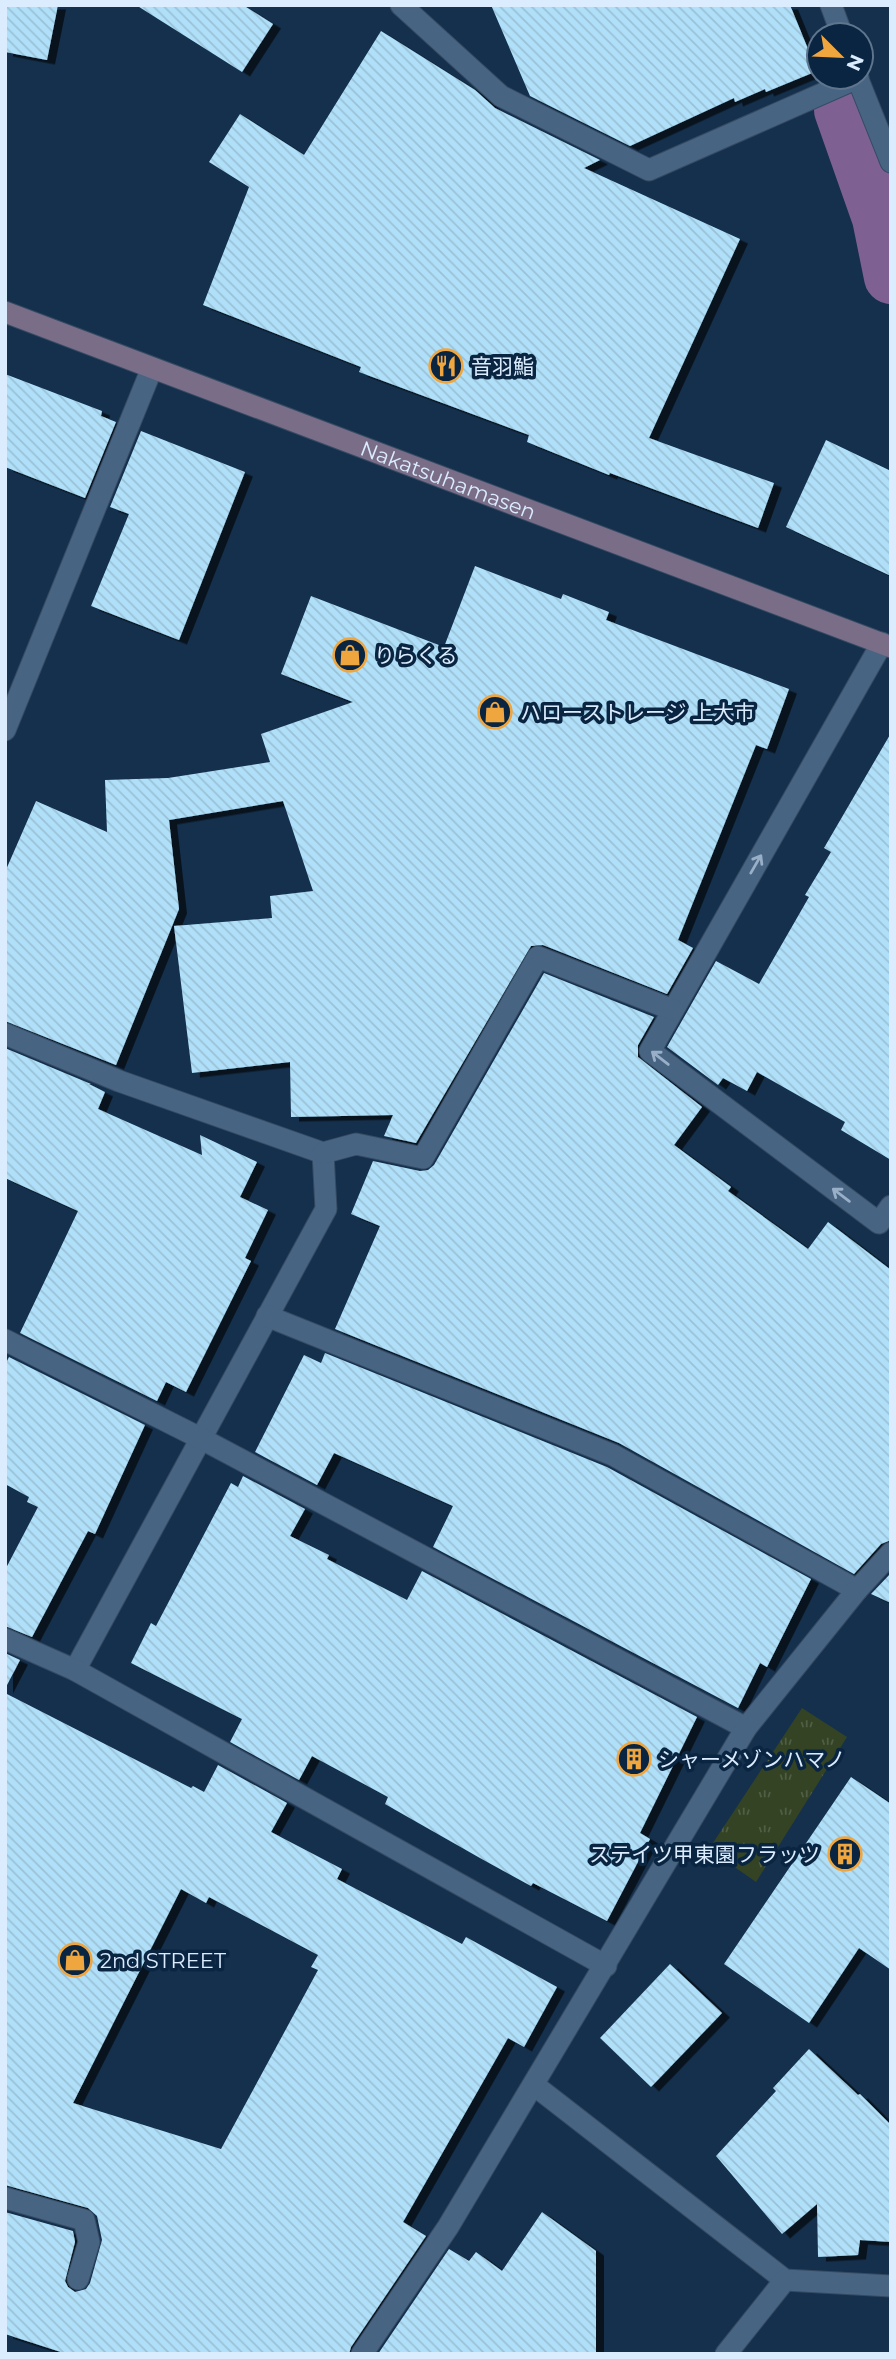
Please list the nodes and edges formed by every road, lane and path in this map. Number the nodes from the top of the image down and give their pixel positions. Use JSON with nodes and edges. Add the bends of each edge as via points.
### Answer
{"nodes":[{"id":1,"x":401,"y":5,"type":"edge"},
{"id":2,"x":828,"y":91,"type":"edge"},
{"id":3,"x":862,"y":91,"type":"edge"},
{"id":4,"x":891,"y":162,"type":"edge"},
{"id":5,"x":5,"y":313,"type":"edge"},
{"id":6,"x":152,"y":368,"type":"junction"},
{"id":7,"x":887,"y":645,"type":"edge"},
{"id":8,"x":5,"y":730,"type":"edge"},
{"id":9,"x":673,"y":1010,"type":"junction"},
{"id":10,"x":5,"y":1034,"type":"edge"},
{"id":11,"x":323,"y":1153,"type":"junction"},
{"id":12,"x":891,"y":1206,"type":"edge"},
{"id":13,"x":268,"y":1316,"type":"junction"},
{"id":14,"x":5,"y":1339,"type":"edge"},
{"id":15,"x":200,"y":1438,"type":"junction"},
{"id":16,"x":891,"y":1553,"type":"edge"},
{"id":17,"x":856,"y":1590,"type":"junction"},
{"id":18,"x":5,"y":1639,"type":"edge"},
{"id":19,"x":75,"y":1670,"type":"junction"},
{"id":20,"x":746,"y":1728,"type":"junction"},
{"id":21,"x":606,"y":1966,"type":"junction"},
{"id":22,"x":534,"y":2085,"type":"junction"},
{"id":23,"x":5,"y":2198,"type":"edge"},
{"id":24,"x":78,"y":2278,"type":"dead end"},
{"id":25,"x":785,"y":2280,"type":"junction"},
{"id":26,"x":891,"y":2286,"type":"edge"},
{"id":27,"x":362,"y":2354,"type":"edge"},
{"id":28,"x":726,"y":2354,"type":"edge"}],
"edges":[{"from":1,"to":2,"type":"street","via":[[501,96],[649,170]]},
{"from":3,"to":4,"type":"street"},
{"from":5,"to":6,"type":"street","name":"Nakatsuhamasen"},
{"from":6,"to":7,"type":"street","name":"Nakatsuhamasen"},
{"from":6,"to":8,"type":"street"},
{"from":9,"to":7,"type":"street","one_way":true},
{"from":9,"to":11,"type":"street","via":[[538,957],[423,1158],[356,1144]]},
{"from":12,"to":9,"type":"street","one_way":true,"via":[[879,1223],[650,1051]]},
{"from":10,"to":11,"type":"street","via":[[118,1081]]},
{"from":11,"to":13,"type":"street","via":[[326,1209]]},
{"from":13,"to":15,"type":"street"},
{"from":13,"to":17,"type":"street","via":[[613,1455]]},
{"from":14,"to":15,"type":"street"},
{"from":15,"to":19,"type":"street"},
{"from":15,"to":20,"type":"street"},
{"from":16,"to":17,"type":"street"},
{"from":17,"to":20,"type":"street"},
{"from":18,"to":19,"type":"street"},
{"from":19,"to":21,"type":"street"},
{"from":20,"to":21,"type":"street"},
{"from":21,"to":22,"type":"street"},
{"from":22,"to":25,"type":"street"},
{"from":22,"to":27,"type":"street","via":[[448,2227]]},
{"from":23,"to":24,"type":"street","via":[[83,2220],[89,2242]]},
{"from":25,"to":26,"type":"street"},
{"from":25,"to":28,"type":"street"}]}
